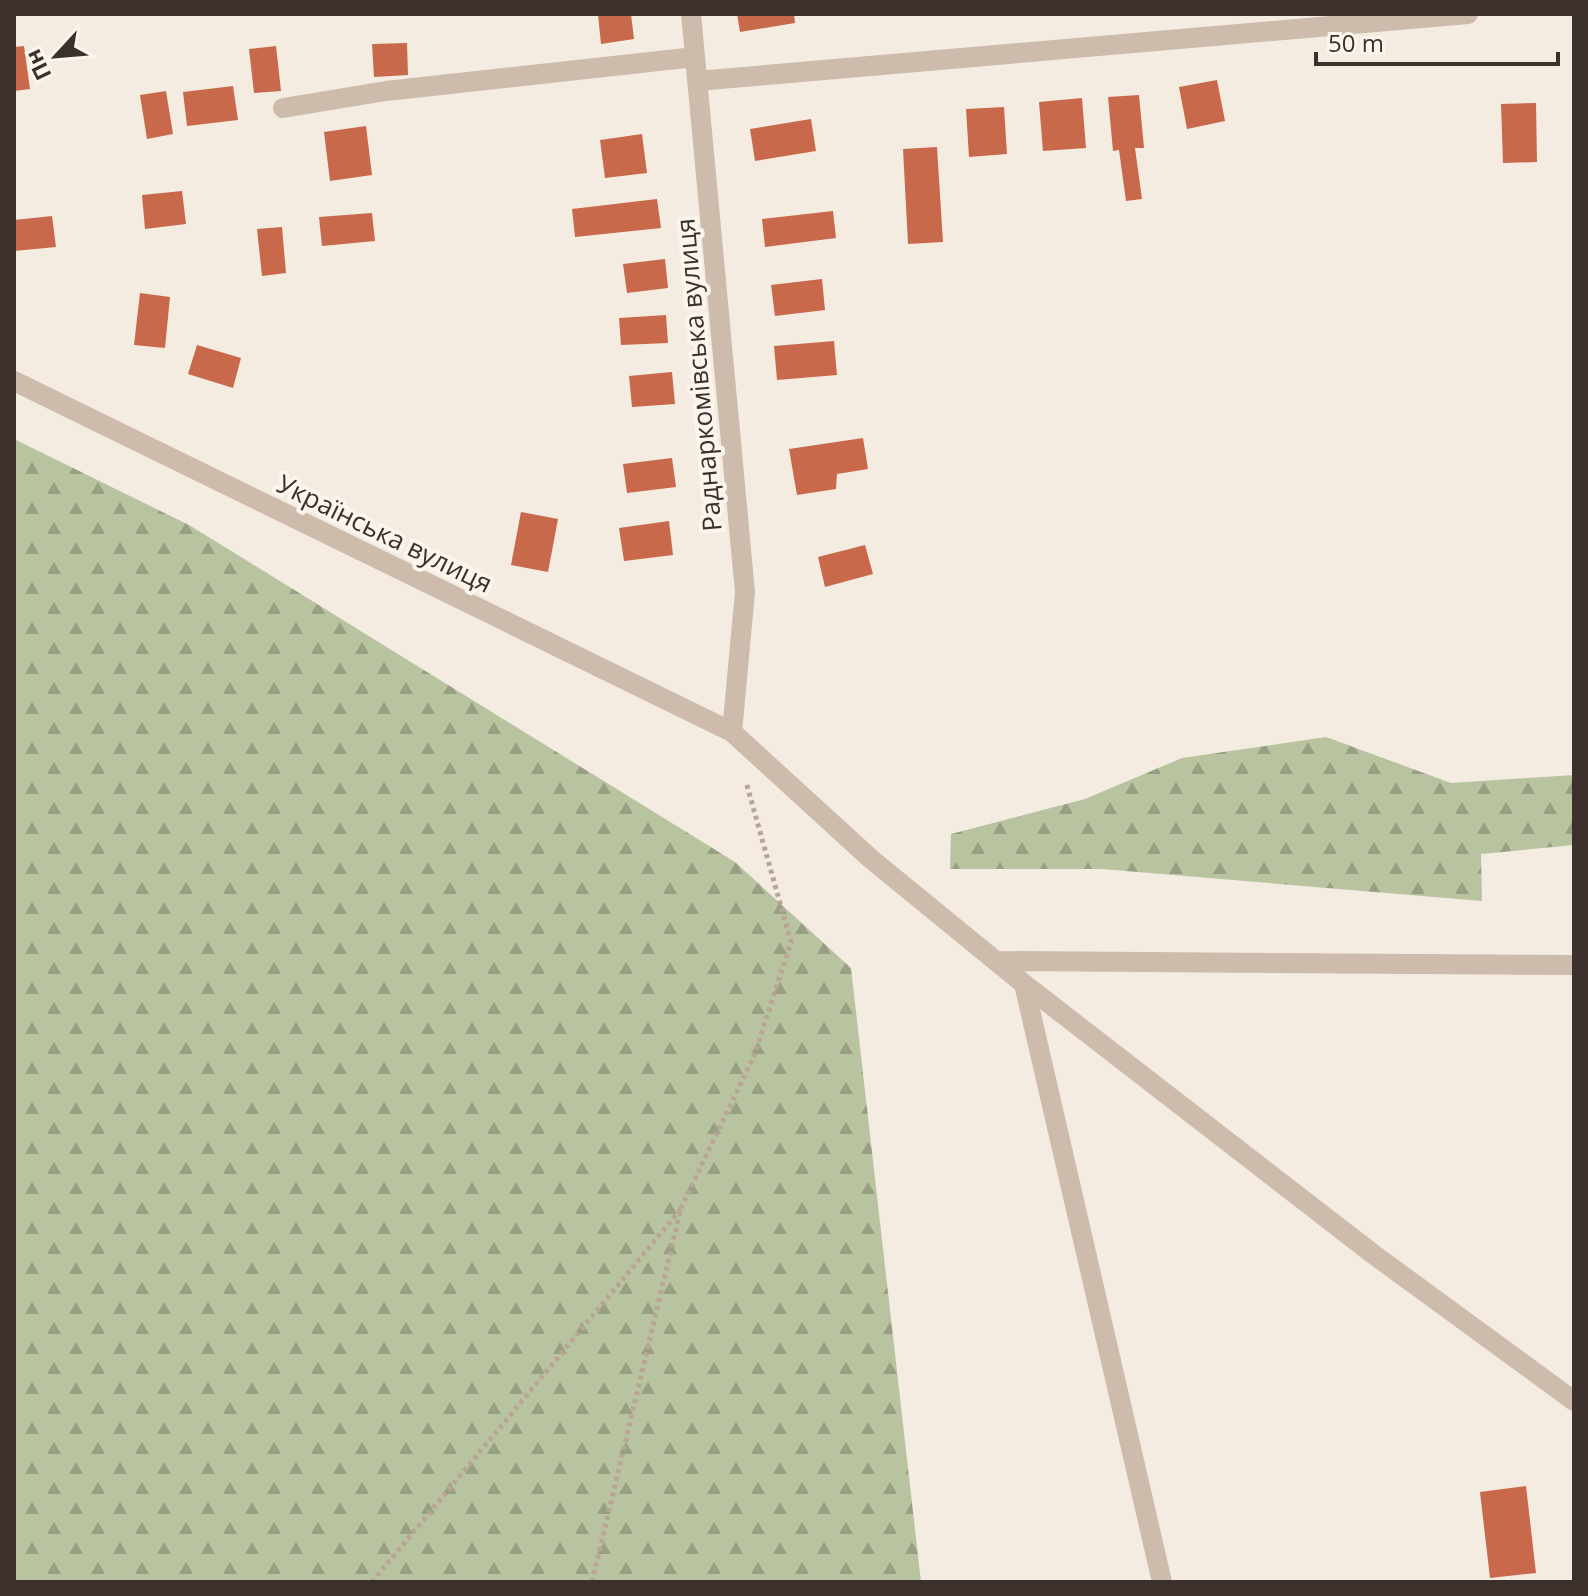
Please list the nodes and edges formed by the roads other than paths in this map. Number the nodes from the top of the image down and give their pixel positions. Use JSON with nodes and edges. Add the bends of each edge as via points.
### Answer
{"nodes":[{"id":1,"x":691,"y":14,"type":"edge"},
{"id":2,"x":1468,"y":14,"type":"edge"},
{"id":3,"x":695,"y":57,"type":"junction"},
{"id":4,"x":697,"y":81,"type":"junction"},
{"id":5,"x":283,"y":108,"type":"dead end"},
{"id":6,"x":14,"y":381,"type":"edge"},
{"id":7,"x":732,"y":732,"type":"junction"},
{"id":8,"x":999,"y":961,"type":"junction"},
{"id":9,"x":1574,"y":965,"type":"edge"},
{"id":10,"x":1024,"y":984,"type":"junction"},
{"id":11,"x":1574,"y":1401,"type":"edge"},
{"id":12,"x":1162,"y":1582,"type":"edge"}],
"edges":[{"from":1,"to":3,"type":"street","name":"Раднаркомівська вулиця"},
{"from":2,"to":4,"type":"street"},
{"from":3,"to":4,"type":"street","name":"Раднаркомівська вулиця"},
{"from":3,"to":5,"type":"street","via":[[386,91]]},
{"from":4,"to":7,"type":"street","name":"Раднаркомівська вулиця","via":[[745,592]]},
{"from":6,"to":7,"type":"street","name":"Українська вулиця"},
{"from":7,"to":8,"type":"street","name":"Українська вулиця","via":[[871,859]]},
{"from":8,"to":9,"type":"street"},
{"from":8,"to":10,"type":"street","name":"Українська вулиця"},
{"from":10,"to":11,"type":"street","name":"Українська вулиця","via":[[1373,1254]]},
{"from":10,"to":12,"type":"street"}]}
